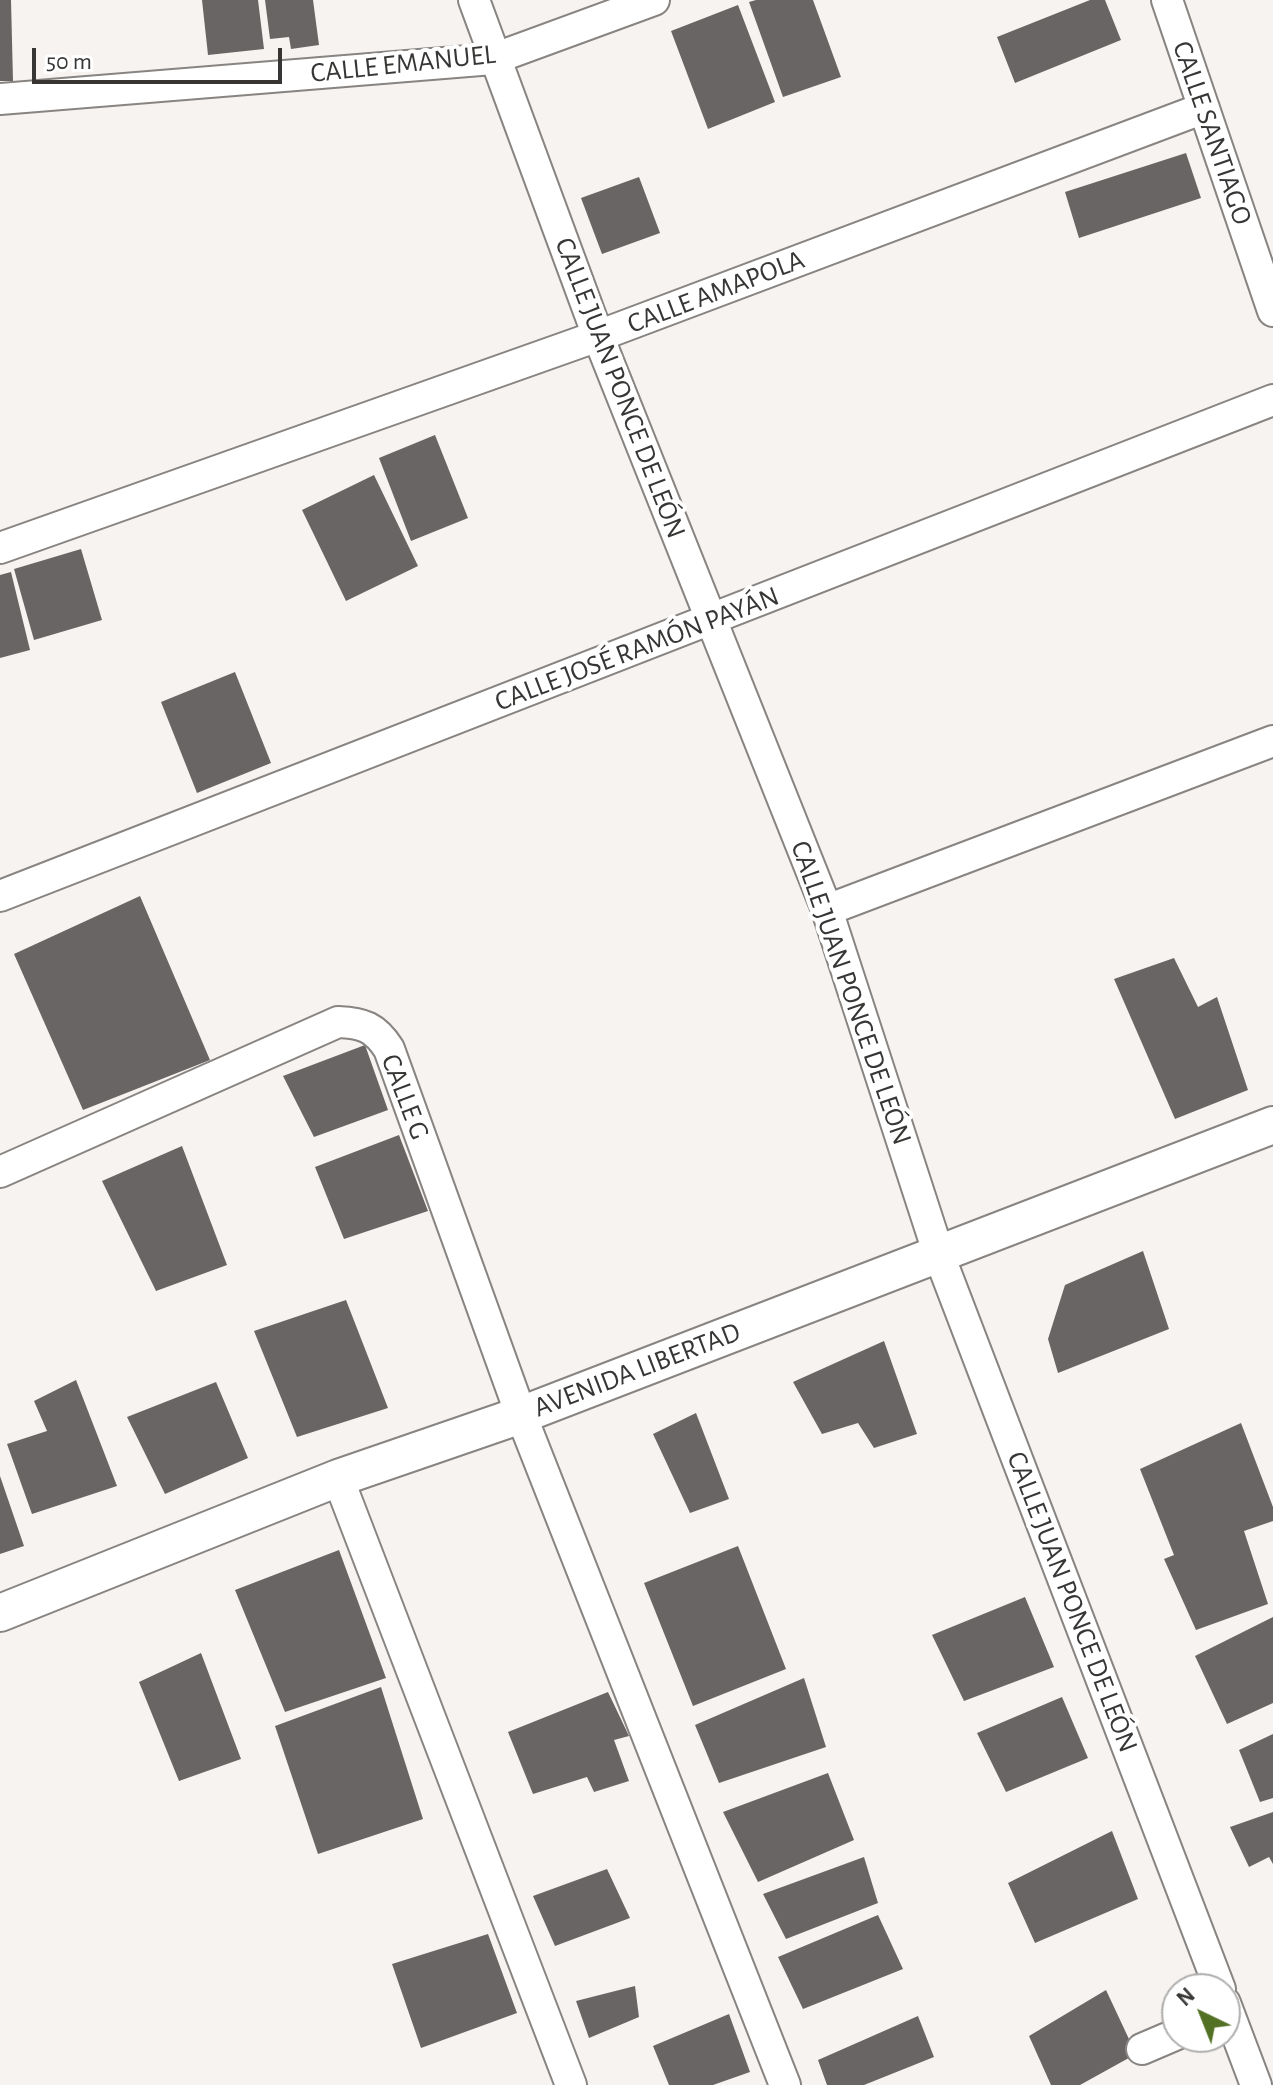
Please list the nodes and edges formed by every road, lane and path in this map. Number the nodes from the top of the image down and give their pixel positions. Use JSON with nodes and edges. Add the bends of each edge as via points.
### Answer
{"nodes":[{"id":1,"x":474,"y":0,"type":"edge"},
{"id":2,"x":654,"y":0,"type":"edge"},
{"id":3,"x":1167,"y":0,"type":"edge"},
{"id":4,"x":493,"y":59,"type":"junction"},
{"id":5,"x":0,"y":99,"type":"edge"},
{"id":6,"x":1204,"y":108,"type":"junction"},
{"id":7,"x":1273,"y":311,"type":"edge"},
{"id":8,"x":598,"y":336,"type":"junction"},
{"id":9,"x":1273,"y":400,"type":"edge"},
{"id":10,"x":0,"y":548,"type":"edge"},
{"id":11,"x":711,"y":620,"type":"junction"},
{"id":12,"x":1273,"y":741,"type":"edge"},
{"id":13,"x":0,"y":896,"type":"edge"},
{"id":14,"x":827,"y":910,"type":"junction"},
{"id":15,"x":1273,"y":1125,"type":"edge"},
{"id":16,"x":0,"y":1172,"type":"edge"},
{"id":17,"x":939,"y":1255,"type":"junction"},
{"id":18,"x":521,"y":1415,"type":"junction"},
{"id":19,"x":338,"y":1478,"type":"junction"},
{"id":20,"x":0,"y":1613,"type":"edge"},
{"id":21,"x":1213,"y":1973,"type":"edge"},
{"id":22,"x":1161,"y":2041,"type":"edge"},
{"id":23,"x":1241,"y":2046,"type":"edge"},
{"id":24,"x":1142,"y":2049,"type":"dead end"},
{"id":25,"x":571,"y":2085,"type":"edge"},
{"id":26,"x":785,"y":2085,"type":"edge"},
{"id":27,"x":1256,"y":2085,"type":"edge"}],
"edges":[{"from":1,"to":4,"type":"street","name":"CALLE JUAN PONCE DE LEÓN"},
{"from":2,"to":4,"type":"street","name":"CALLE EMANUEL"},
{"from":3,"to":6,"type":"street","name":"CALLE SANTIAGO"},
{"from":4,"to":5,"type":"street","name":"CALLE EMANUEL"},
{"from":4,"to":8,"type":"street","name":"CALLE JUAN PONCE DE LEÓN"},
{"from":6,"to":7,"type":"street","name":"CALLE SANTIAGO"},
{"from":6,"to":8,"type":"street","name":"CALLE AMAPOLA"},
{"from":8,"to":10,"type":"street","name":"CALLE AMAPOLA"},
{"from":8,"to":11,"type":"street","name":"CALLE JUAN PONCE DE LEÓN"},
{"from":9,"to":11,"type":"street","name":"CALLE JOSÉ RAMÓN PAYÁN"},
{"from":11,"to":13,"type":"street","name":"CALLE JOSÉ RAMÓN PAYÁN"},
{"from":11,"to":14,"type":"street","name":"CALLE JUAN PONCE DE LEÓN"},
{"from":12,"to":14,"type":"street"},
{"from":14,"to":17,"type":"street","name":"CALLE JUAN PONCE DE LEÓN"},
{"from":15,"to":17,"type":"street","name":"AVENIDA LIBERTAD"},
{"from":16,"to":18,"type":"street","name":"CALLE G","via":[[338,1022],[361,1023],[379,1033],[389,1049]]},
{"from":17,"to":18,"type":"street","name":"AVENIDA LIBERTAD"},
{"from":17,"to":21,"type":"street","name":"CALLE JUAN PONCE DE LEÓN"},
{"from":18,"to":19,"type":"street","name":"AVENIDA LIBERTAD"},
{"from":18,"to":26,"type":"street","name":"CALLE G"},
{"from":19,"to":20,"type":"street","name":"AVENIDA LIBERTAD"},
{"from":19,"to":25,"type":"street"},
{"from":22,"to":24,"type":"street"},
{"from":23,"to":27,"type":"street","name":"CALLE JUAN PONCE DE LEÓN"}]}
